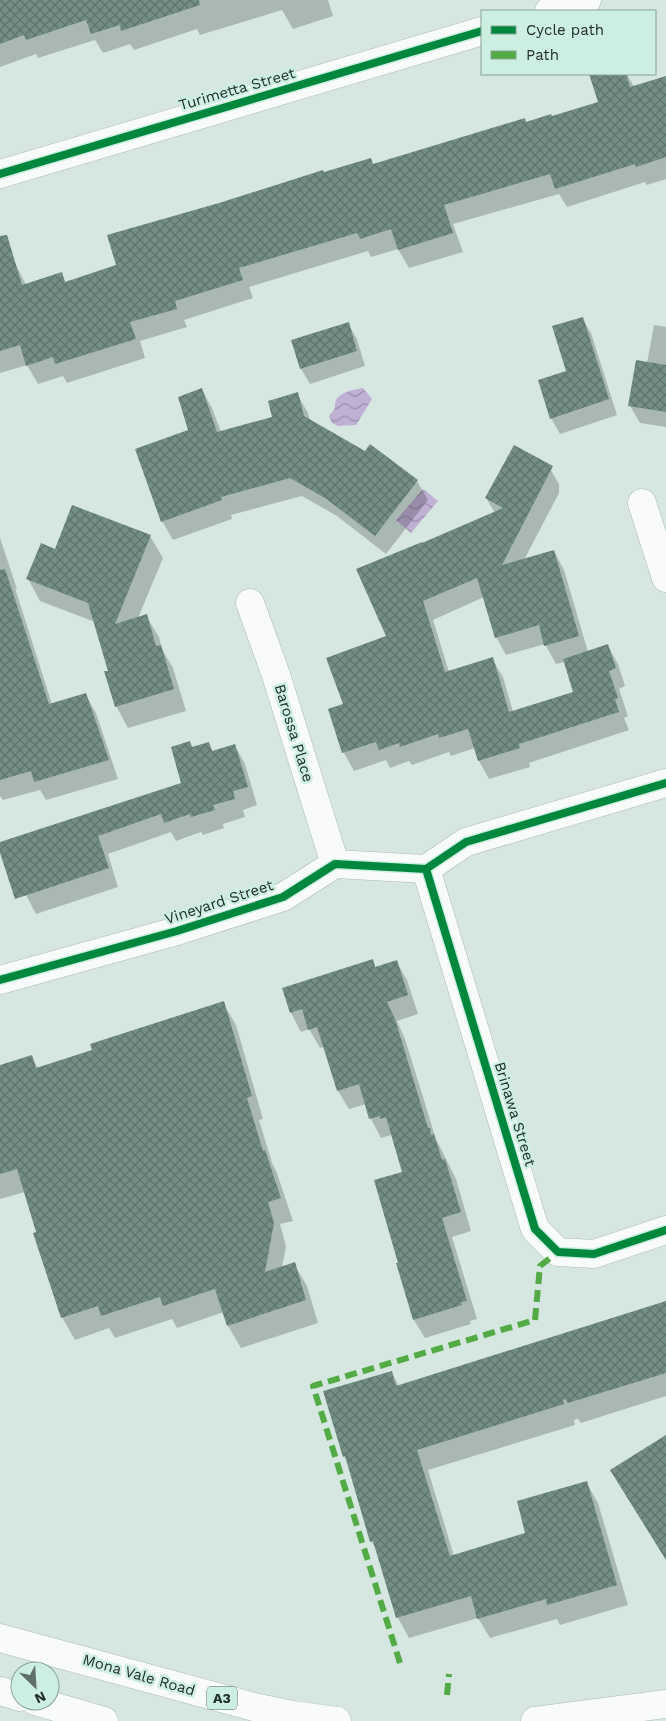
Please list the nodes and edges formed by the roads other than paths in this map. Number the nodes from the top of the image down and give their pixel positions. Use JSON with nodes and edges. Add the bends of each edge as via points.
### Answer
{"nodes":[{"id":1,"x":587,"y":0,"type":"edge"},
{"id":2,"x":552,"y":10,"type":"edge"},
{"id":3,"x":481,"y":31,"type":"edge"},
{"id":4,"x":0,"y":174,"type":"edge"},
{"id":5,"x":642,"y":502,"type":"dead end"},
{"id":6,"x":666,"y":578,"type":"edge"},
{"id":7,"x":250,"y":603,"type":"dead end"},
{"id":8,"x":666,"y":783,"type":"edge"},
{"id":9,"x":335,"y":864,"type":"junction"},
{"id":10,"x":426,"y":869,"type":"junction"},
{"id":11,"x":0,"y":980,"type":"edge"},
{"id":12,"x":666,"y":1230,"type":"edge"},
{"id":13,"x":0,"y":1638,"type":"edge"},
{"id":14,"x":666,"y":1704,"type":"edge"},
{"id":15,"x":60,"y":1708,"type":"edge"},
{"id":16,"x":104,"y":1721,"type":"edge"},
{"id":17,"x":338,"y":1721,"type":"edge"},
{"id":18,"x":535,"y":1721,"type":"edge"}],
"edges":[{"from":1,"to":2,"type":"main road"},
{"from":3,"to":4,"type":"main road","name":"Turimetta Street"},
{"from":5,"to":6,"type":"main road"},
{"from":7,"to":9,"type":"main road","name":"Barossa Place"},
{"from":8,"to":10,"type":"main road","via":[[466,842]]},
{"from":9,"to":10,"type":"main road"},
{"from":9,"to":11,"type":"main road","name":"Vineyard Street","via":[[283,897],[177,931]]},
{"from":10,"to":12,"type":"main road","name":"Brinawa Street","via":[[535,1229],[558,1252],[594,1254]]},
{"from":13,"to":17,"type":"main road","name":"Mona Vale Road","number":"A3","via":[[254,1707]]},
{"from":14,"to":18,"type":"main road"},
{"from":15,"to":16,"type":"main road"}]}
